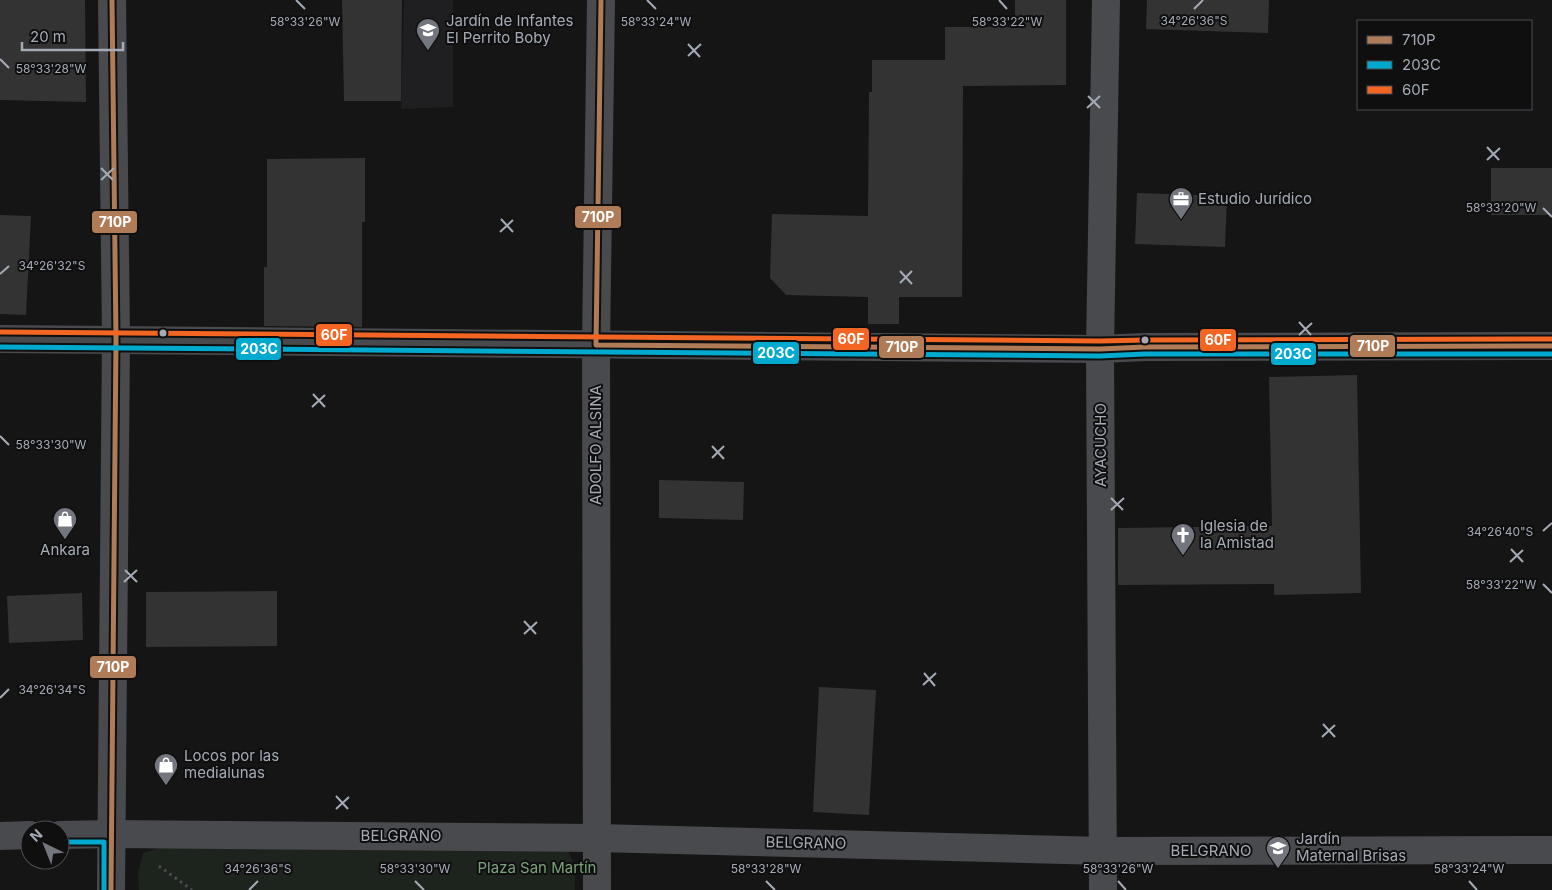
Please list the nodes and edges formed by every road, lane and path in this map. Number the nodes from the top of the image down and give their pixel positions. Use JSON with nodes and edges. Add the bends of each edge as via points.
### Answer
{"nodes":[{"id":1,"x":112,"y":0,"type":"edge"},
{"id":2,"x":602,"y":0,"type":"edge"},
{"id":3,"x":1106,"y":0,"type":"edge"},
{"id":4,"x":0,"y":339,"type":"edge"},
{"id":5,"x":116,"y":339,"type":"junction"},
{"id":6,"x":596,"y":345,"type":"junction"},
{"id":7,"x":1552,"y":346,"type":"edge"},
{"id":8,"x":1100,"y":349,"type":"junction"},
{"id":9,"x":111,"y":834,"type":"junction"},
{"id":10,"x":20,"y":835,"type":"edge"},
{"id":11,"x":70,"y":835,"type":"edge"},
{"id":12,"x":0,"y":836,"type":"edge"},
{"id":13,"x":596,"y":838,"type":"junction"},
{"id":14,"x":1552,"y":850,"type":"edge"},
{"id":15,"x":1104,"y":851,"type":"junction"},
{"id":16,"x":157,"y":864,"type":"dead end"},
{"id":17,"x":111,"y":890,"type":"edge"},
{"id":18,"x":192,"y":890,"type":"edge"},
{"id":19,"x":597,"y":890,"type":"edge"},
{"id":20,"x":1103,"y":890,"type":"edge"}],
"edges":[{"from":1,"to":5,"type":"street"},
{"from":2,"to":6,"type":"street","name":"ADOLFO ALSINA"},
{"from":3,"to":8,"type":"street","name":"AYACUCHO"},
{"from":4,"to":5,"type":"street"},
{"from":5,"to":6,"type":"street"},
{"from":5,"to":9,"type":"street"},
{"from":6,"to":8,"type":"street"},
{"from":6,"to":13,"type":"street","name":"ADOLFO ALSINA"},
{"from":7,"to":8,"type":"street"},
{"from":8,"to":15,"type":"street","name":"AYACUCHO"},
{"from":9,"to":11,"type":"street","name":"BELGRANO"},
{"from":9,"to":13,"type":"street","name":"BELGRANO"},
{"from":9,"to":17,"type":"street"},
{"from":10,"to":12,"type":"street"},
{"from":13,"to":15,"type":"street","name":"BELGRANO"},
{"from":13,"to":19,"type":"street","name":"ADOLFO ALSINA"},
{"from":14,"to":15,"type":"street","name":"BELGRANO"},
{"from":15,"to":20,"type":"street","name":"AYACUCHO"},
{"from":16,"to":18,"type":"path"}]}
